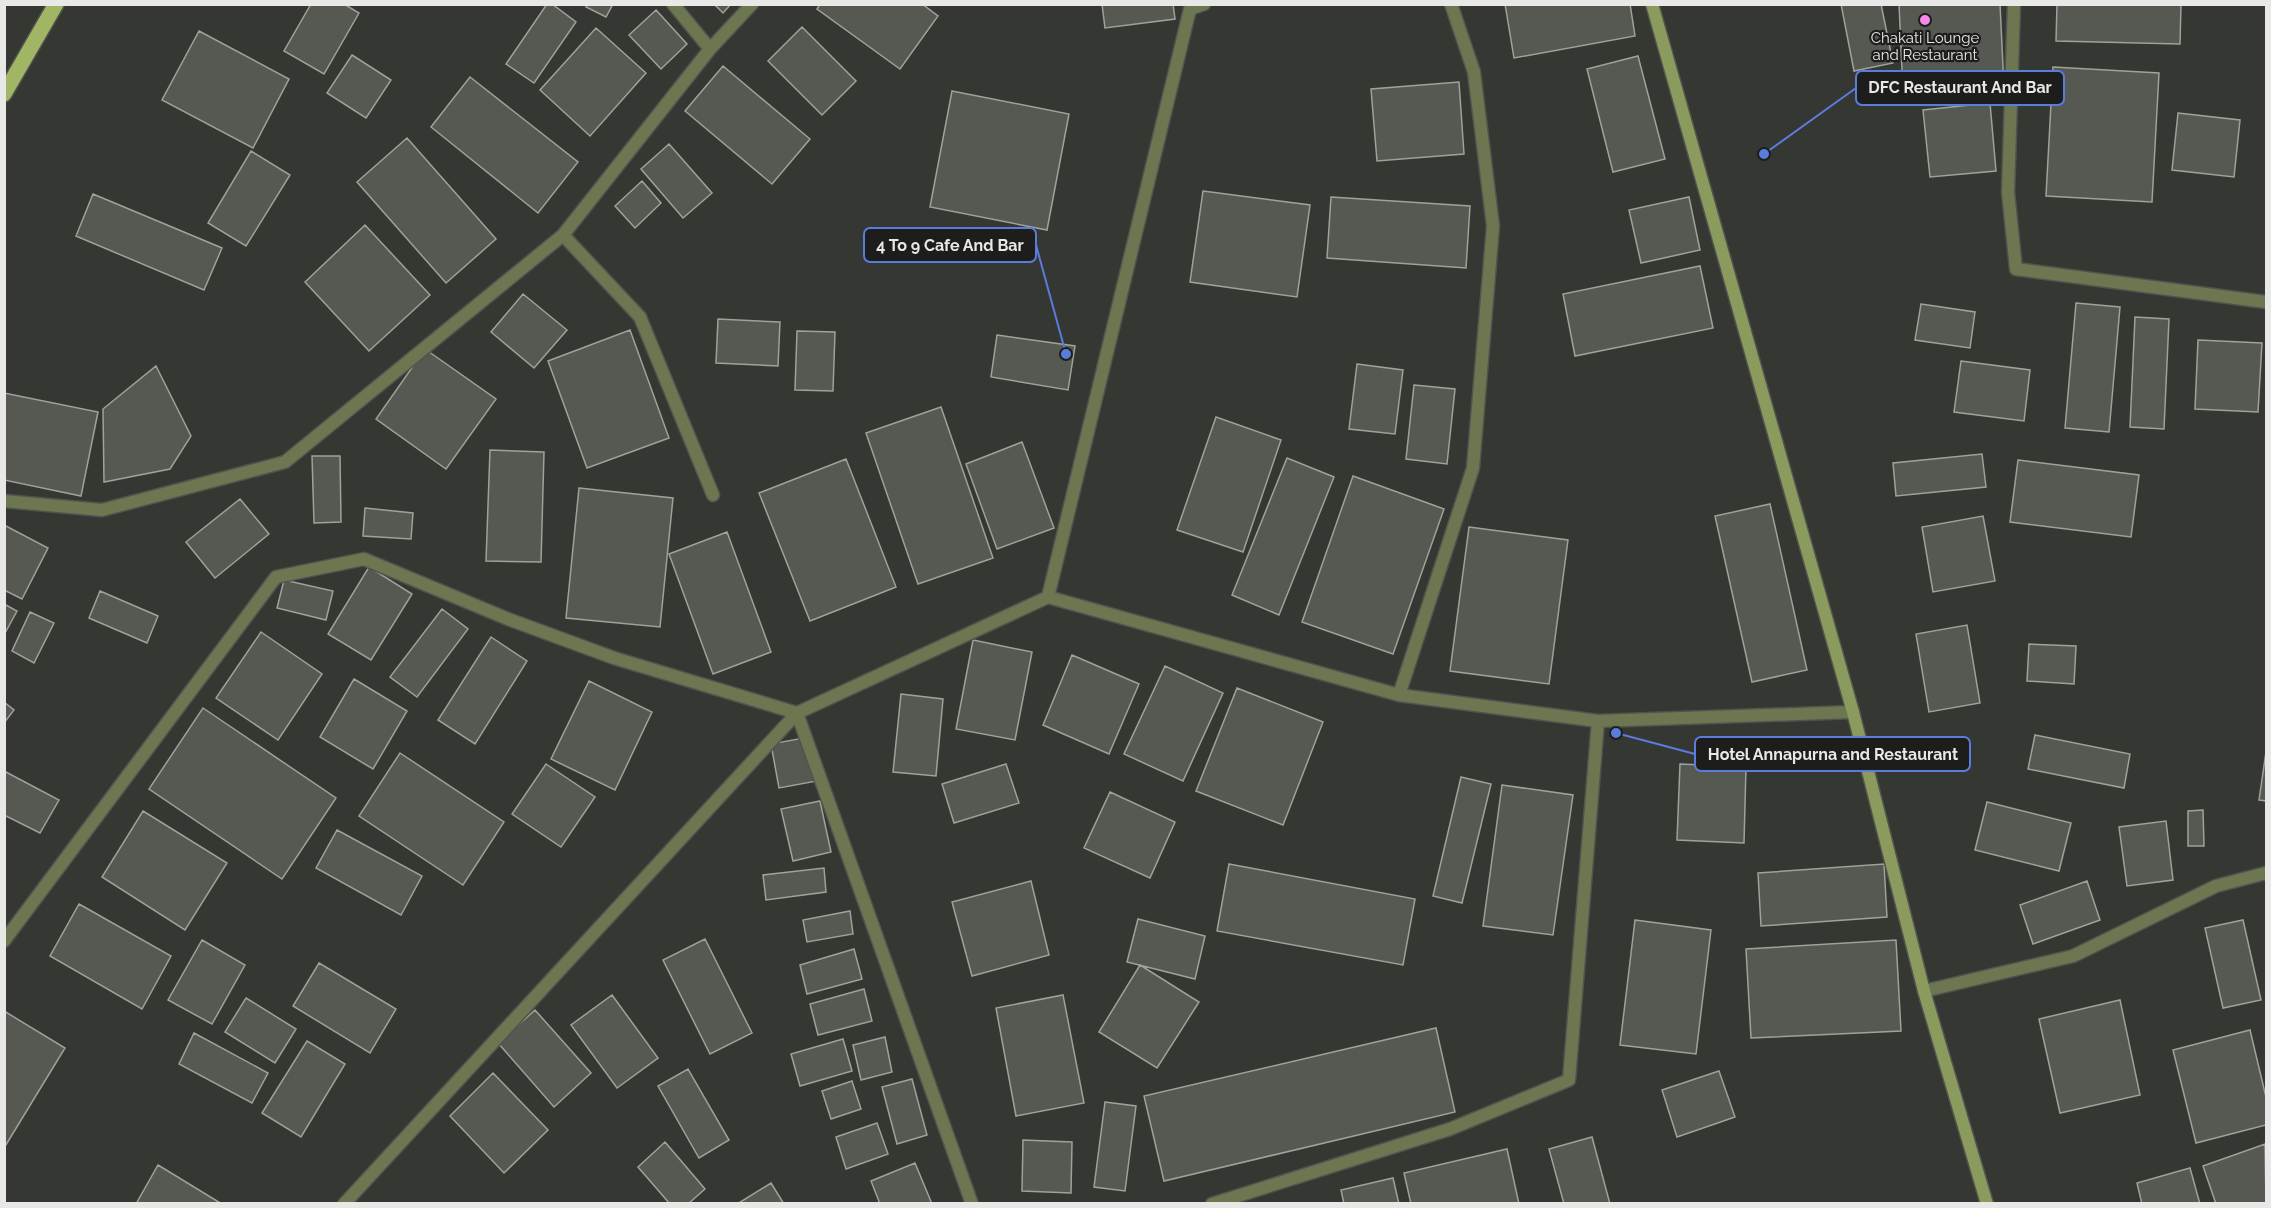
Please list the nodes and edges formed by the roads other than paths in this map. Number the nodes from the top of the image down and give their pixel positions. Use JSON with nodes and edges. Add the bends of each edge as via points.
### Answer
{"nodes":[{"id":1,"x":56,"y":4,"type":"edge"},
{"id":2,"x":673,"y":4,"type":"edge"},
{"id":3,"x":752,"y":4,"type":"edge"},
{"id":4,"x":1204,"y":4,"type":"edge"},
{"id":5,"x":1451,"y":4,"type":"edge"},
{"id":6,"x":1652,"y":4,"type":"edge"},
{"id":7,"x":2014,"y":4,"type":"edge"},
{"id":8,"x":710,"y":49,"type":"junction"},
{"id":9,"x":4,"y":94,"type":"edge"},
{"id":10,"x":563,"y":235,"type":"junction"},
{"id":11,"x":2266,"y":302,"type":"edge"},
{"id":12,"x":713,"y":495,"type":"dead end"},
{"id":13,"x":4,"y":501,"type":"edge"},
{"id":14,"x":1048,"y":597,"type":"junction"},
{"id":15,"x":1399,"y":696,"type":"junction"},
{"id":16,"x":1854,"y":712,"type":"junction"},
{"id":17,"x":797,"y":713,"type":"junction"},
{"id":18,"x":1599,"y":721,"type":"junction"},
{"id":19,"x":2266,"y":873,"type":"edge"},
{"id":20,"x":4,"y":941,"type":"edge"},
{"id":21,"x":1924,"y":991,"type":"junction"},
{"id":22,"x":344,"y":1203,"type":"edge"},
{"id":23,"x":972,"y":1203,"type":"edge"},
{"id":24,"x":1212,"y":1203,"type":"edge"},
{"id":25,"x":1987,"y":1203,"type":"edge"}],
"edges":[{"from":1,"to":9,"type":"main road"},
{"from":2,"to":8,"type":"street"},
{"from":3,"to":8,"type":"street"},
{"from":4,"to":14,"type":"street","via":[[1190,9]]},
{"from":5,"to":15,"type":"street","via":[[1474,72],[1493,226],[1473,468]]},
{"from":6,"to":16,"type":"main road"},
{"from":7,"to":11,"type":"street","via":[[2008,192],[2016,269]]},
{"from":8,"to":10,"type":"street"},
{"from":10,"to":12,"type":"street","via":[[640,317]]},
{"from":10,"to":13,"type":"street","via":[[285,462],[102,510]]},
{"from":14,"to":15,"type":"street"},
{"from":14,"to":17,"type":"street"},
{"from":15,"to":18,"type":"street"},
{"from":16,"to":18,"type":"street"},
{"from":16,"to":21,"type":"main road"},
{"from":17,"to":20,"type":"street","via":[[603,654],[364,559],[276,577]]},
{"from":17,"to":22,"type":"street"},
{"from":17,"to":23,"type":"street"},
{"from":18,"to":24,"type":"street","via":[[1569,1080],[1450,1129]]},
{"from":19,"to":21,"type":"street","via":[[2216,886],[2073,956]]},
{"from":21,"to":25,"type":"main road"}]}
